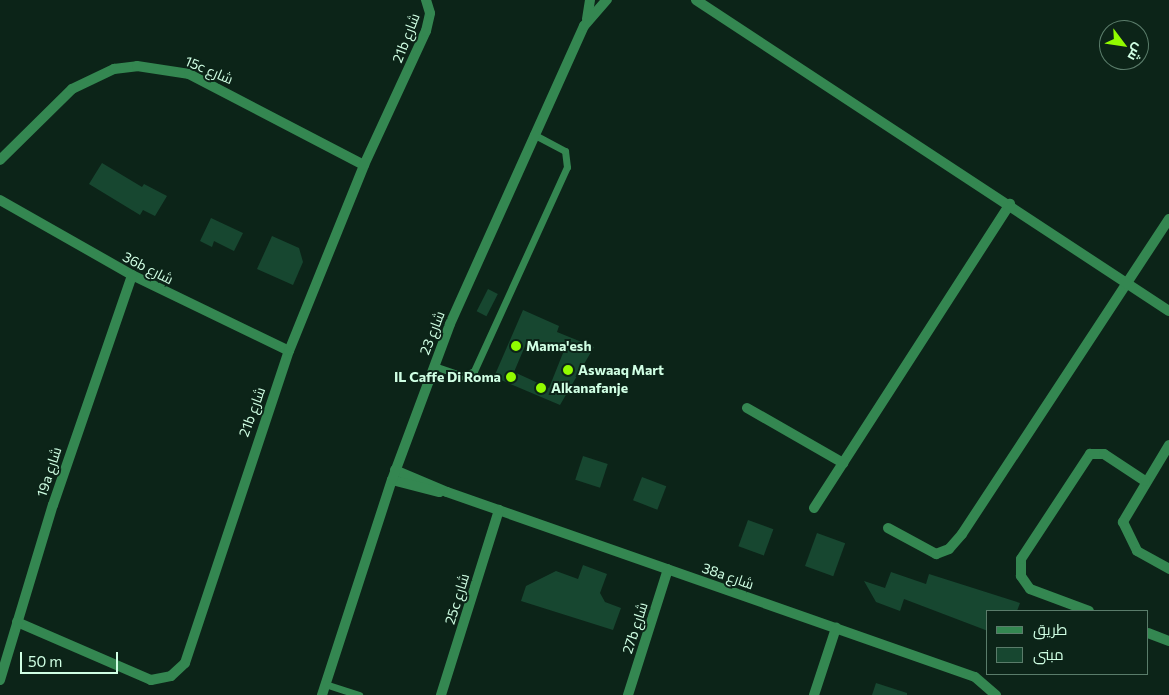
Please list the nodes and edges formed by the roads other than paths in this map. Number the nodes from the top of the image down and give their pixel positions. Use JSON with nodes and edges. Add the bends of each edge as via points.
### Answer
{"nodes":[{"id":1,"x":590,"y":0,"type":"edge"},
{"id":2,"x":607,"y":0,"type":"edge"},
{"id":3,"x":696,"y":0,"type":"edge"},
{"id":4,"x":428,"y":2,"type":"edge"},
{"id":5,"x":586,"y":21,"type":"junction"},
{"id":6,"x":533,"y":134,"type":"junction"},
{"id":7,"x":0,"y":160,"type":"edge"},
{"id":8,"x":364,"y":165,"type":"junction"},
{"id":9,"x":0,"y":200,"type":"edge"},
{"id":10,"x":1010,"y":204,"type":"junction"},
{"id":11,"x":1169,"y":220,"type":"edge"},
{"id":12,"x":132,"y":275,"type":"junction"},
{"id":13,"x":1129,"y":285,"type":"junction"},
{"id":14,"x":1169,"y":311,"type":"edge"},
{"id":15,"x":289,"y":350,"type":"junction"},
{"id":16,"x":434,"y":366,"type":"junction"},
{"id":17,"x":747,"y":408,"type":"dead end"},
{"id":18,"x":1169,"y":445,"type":"edge"},
{"id":19,"x":843,"y":463,"type":"junction"},
{"id":20,"x":394,"y":475,"type":"junction"},
{"id":21,"x":1145,"y":481,"type":"junction"},
{"id":22,"x":814,"y":508,"type":"dead end"},
{"id":23,"x":499,"y":510,"type":"junction"},
{"id":24,"x":888,"y":528,"type":"dead end"},
{"id":25,"x":668,"y":569,"type":"junction"},
{"id":26,"x":1169,"y":569,"type":"edge"},
{"id":27,"x":1086,"y":610,"type":"edge"},
{"id":28,"x":17,"y":622,"type":"junction"},
{"id":29,"x":836,"y":628,"type":"junction"},
{"id":30,"x":1149,"y":633,"type":"edge"},
{"id":31,"x":1169,"y":641,"type":"edge"},
{"id":32,"x":0,"y":680,"type":"edge"},
{"id":33,"x":325,"y":684,"type":"junction"},
{"id":34,"x":995,"y":694,"type":"edge"},
{"id":35,"x":322,"y":695,"type":"edge"},
{"id":36,"x":359,"y":695,"type":"edge"},
{"id":37,"x":441,"y":695,"type":"edge"},
{"id":38,"x":628,"y":695,"type":"edge"},
{"id":39,"x":814,"y":695,"type":"edge"}],
"edges":[{"from":1,"to":5,"type":"street","name":"شارع 23"},
{"from":2,"to":5,"type":"street","name":"شارع 23"},
{"from":3,"to":10,"type":"street"},
{"from":4,"to":8,"type":"street","name":"21b شارع","via":[[426,31]]},
{"from":5,"to":6,"type":"street","name":"شارع 23"},
{"from":6,"to":16,"type":"street","name":"شارع 23"},
{"from":6,"to":16,"type":"lane","via":[[565,151],[567,167],[474,371],[462,376]]},
{"from":7,"to":8,"type":"street","name":"15c شارع","via":[[72,89],[114,68],[137,66],[189,74]]},
{"from":8,"to":15,"type":"street","name":"21b شارع"},
{"from":9,"to":12,"type":"street","name":"36b شارع"},
{"from":10,"to":13,"type":"street"},
{"from":10,"to":19,"type":"street"},
{"from":11,"to":13,"type":"street"},
{"from":12,"to":15,"type":"street","name":"36b شارع"},
{"from":12,"to":28,"type":"street","name":"19a شارع"},
{"from":13,"to":14,"type":"street"},
{"from":13,"to":24,"type":"street","via":[[948,549],[936,554],[923,550]]},
{"from":15,"to":28,"type":"street","name":"21b شارع","via":[[189,654],[179,671],[161,680],[142,677]]},
{"from":16,"to":20,"type":"street","name":"شارع 23"},
{"from":17,"to":19,"type":"street"},
{"from":18,"to":21,"type":"street"},
{"from":19,"to":22,"type":"street"},
{"from":20,"to":23,"type":"street","name":"38a شارع"},
{"from":20,"to":33,"type":"street","name":"شارع 23"},
{"from":21,"to":26,"type":"street","via":[[1126,513],[1124,528],[1137,551]]},
{"from":21,"to":27,"type":"street","via":[[1104,454],[1090,454],[1021,559],[1020,576],[1030,589]]},
{"from":23,"to":25,"type":"street","name":"38a شارع"},
{"from":23,"to":37,"type":"street","name":"25c شارع"},
{"from":25,"to":29,"type":"street","name":"38a شارع"},
{"from":25,"to":38,"type":"street","name":"27b شارع"},
{"from":28,"to":32,"type":"street","name":"19a شارع"},
{"from":29,"to":34,"type":"street","name":"38a شارع","via":[[976,677]]},
{"from":29,"to":39,"type":"street"},
{"from":30,"to":31,"type":"street"},
{"from":33,"to":35,"type":"street","name":"شارع 23"},
{"from":33,"to":36,"type":"lane"}]}
